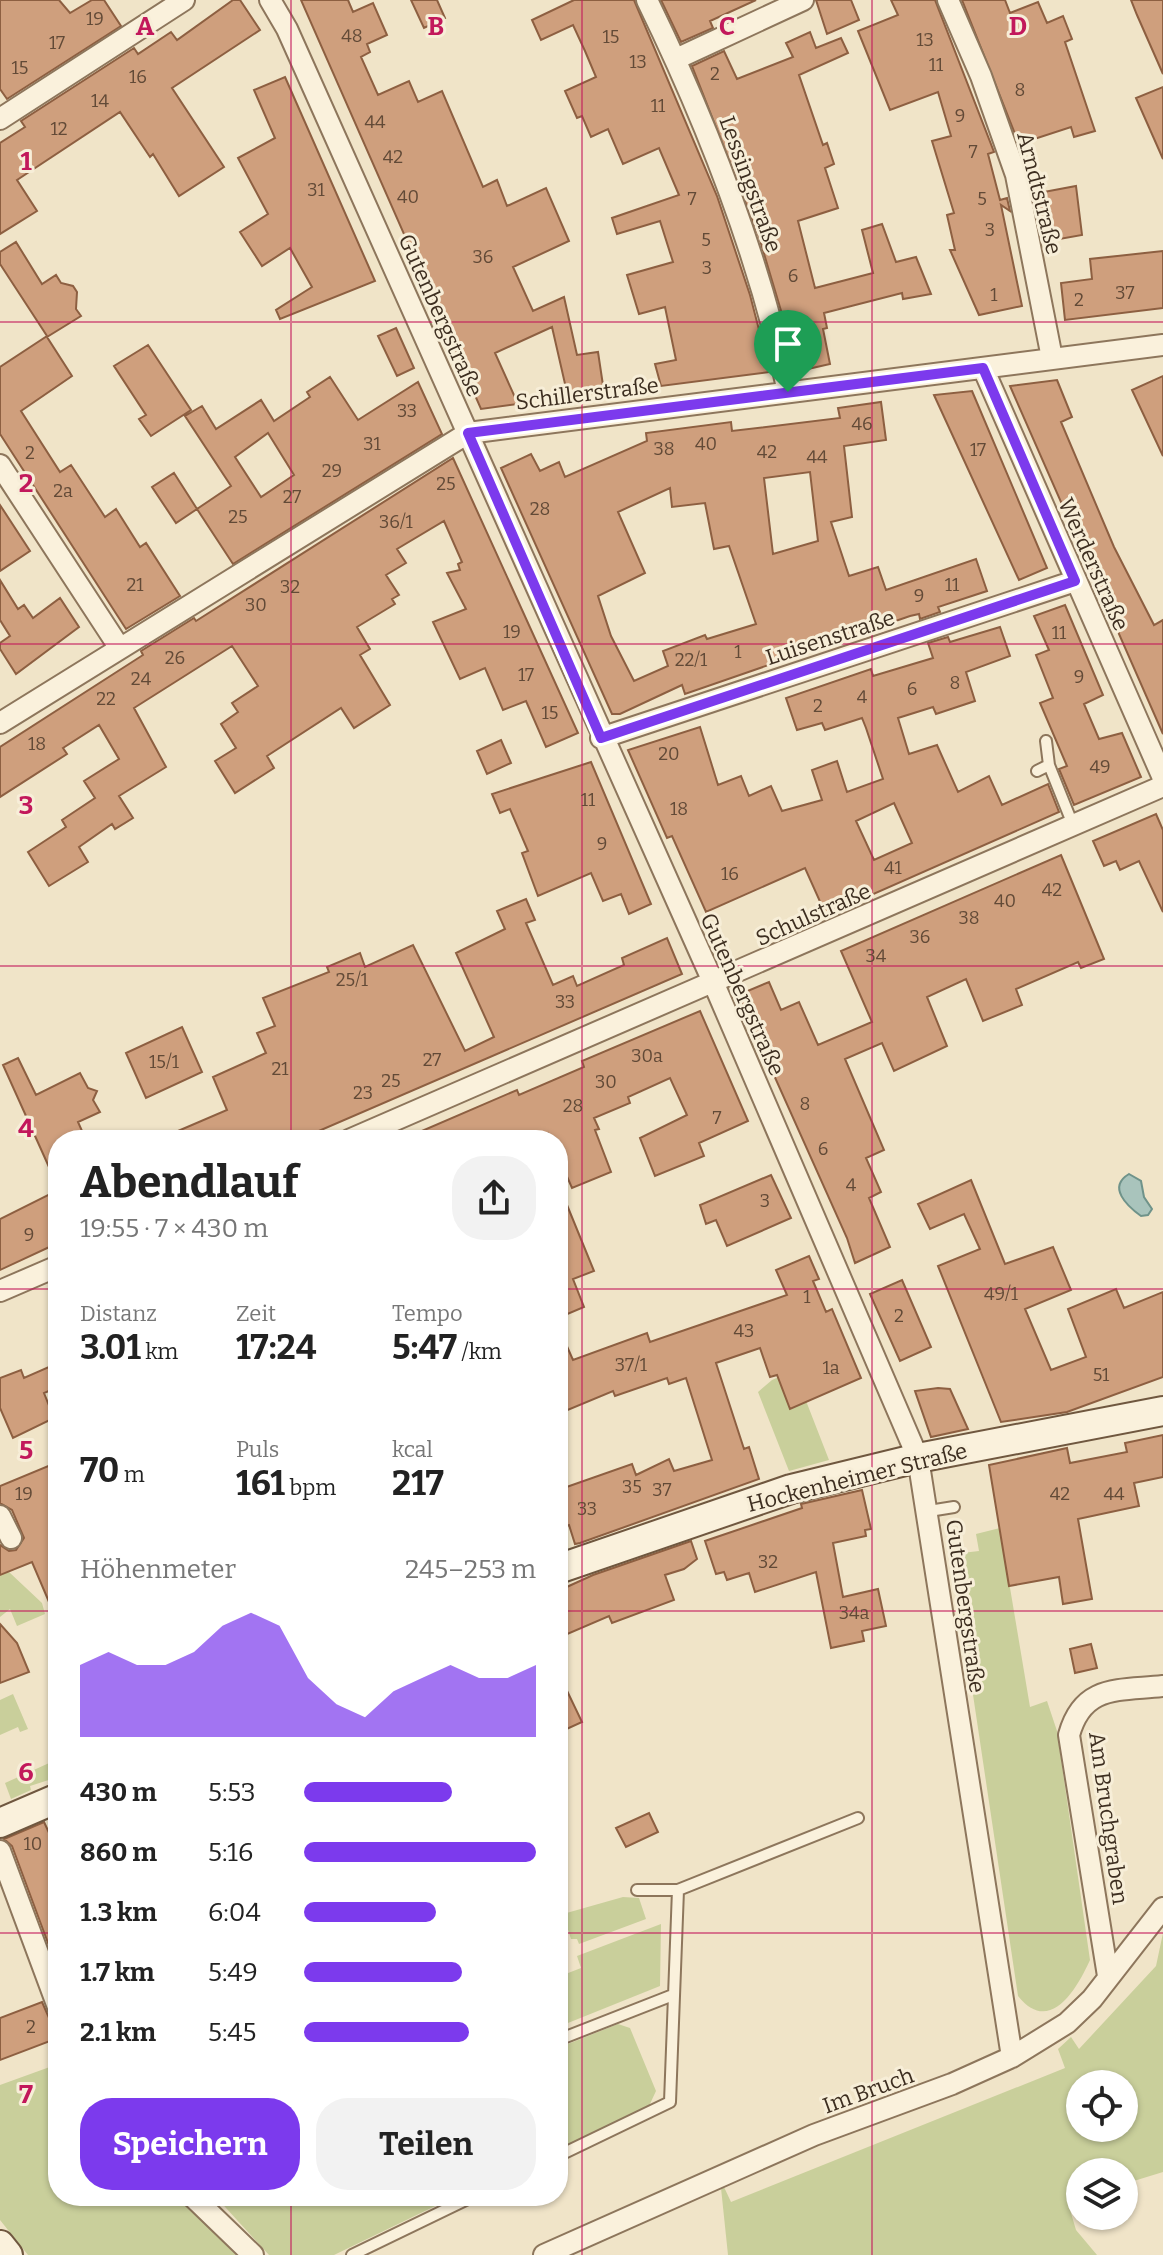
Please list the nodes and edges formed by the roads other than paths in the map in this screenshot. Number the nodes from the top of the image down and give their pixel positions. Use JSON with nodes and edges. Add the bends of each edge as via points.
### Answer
{"nodes":[{"id":1,"x":184,"y":0,"type":"edge"},
{"id":2,"x":270,"y":0,"type":"edge"},
{"id":3,"x":647,"y":0,"type":"edge"},
{"id":4,"x":803,"y":0,"type":"edge"},
{"id":5,"x":948,"y":0,"type":"edge"},
{"id":6,"x":676,"y":59,"type":"junction"},
{"id":7,"x":0,"y":119,"type":"edge"},
{"id":8,"x":1163,"y":345,"type":"edge"},
{"id":9,"x":1052,"y":358,"type":"junction"},
{"id":10,"x":983,"y":368,"type":"junction"},
{"id":11,"x":788,"y":392,"type":"junction"},
{"id":12,"x":468,"y":433,"type":"junction"},
{"id":13,"x":0,"y":465,"type":"edge"},
{"id":14,"x":1075,"y":581,"type":"junction"},
{"id":15,"x":119,"y":647,"type":"junction"},
{"id":16,"x":0,"y":723,"type":"edge"},
{"id":17,"x":601,"y":738,"type":"junction"},
{"id":18,"x":1046,"y":741,"type":"dead end"},
{"id":19,"x":1049,"y":765,"type":"junction"},
{"id":20,"x":1037,"y":771,"type":"dead end"},
{"id":21,"x":1163,"y":778,"type":"edge"},
{"id":22,"x":1163,"y":786,"type":"edge"},
{"id":23,"x":1073,"y":825,"type":"junction"},
{"id":24,"x":714,"y":984,"type":"junction"},
{"id":25,"x":372,"y":1130,"type":"edge"},
{"id":26,"x":48,"y":1270,"type":"edge"},
{"id":27,"x":0,"y":1291,"type":"edge"},
{"id":28,"x":1163,"y":1411,"type":"edge"},
{"id":29,"x":918,"y":1458,"type":"junction"},
{"id":30,"x":954,"y":1507,"type":"dead end"},
{"id":31,"x":929,"y":1511,"type":"junction"},
{"id":32,"x":0,"y":1516,"type":"edge"},
{"id":33,"x":11,"y":1538,"type":"dead end"},
{"id":34,"x":568,"y":1566,"type":"edge"},
{"id":35,"x":1163,"y":1686,"type":"edge"},
{"id":36,"x":48,"y":1802,"type":"edge"},
{"id":37,"x":858,"y":1818,"type":"dead end"},
{"id":38,"x":0,"y":1823,"type":"edge"},
{"id":39,"x":0,"y":1851,"type":"edge"},
{"id":40,"x":637,"y":1890,"type":"dead end"},
{"id":41,"x":678,"y":1890,"type":"junction"},
{"id":42,"x":1163,"y":1908,"type":"edge"},
{"id":43,"x":1108,"y":1976,"type":"junction"},
{"id":44,"x":48,"y":1980,"type":"edge"},
{"id":45,"x":673,"y":1995,"type":"junction"},
{"id":46,"x":568,"y":2036,"type":"edge"},
{"id":47,"x":1012,"y":2057,"type":"junction"},
{"id":48,"x":568,"y":2151,"type":"edge"},
{"id":49,"x":202,"y":2206,"type":"edge"},
{"id":50,"x":453,"y":2206,"type":"edge"},
{"id":51,"x":0,"y":2245,"type":"edge"},
{"id":52,"x":8,"y":2255,"type":"edge"},
{"id":53,"x":253,"y":2255,"type":"edge"},
{"id":54,"x":352,"y":2255,"type":"edge"},
{"id":55,"x":544,"y":2255,"type":"edge"}],
"edges":[{"from":1,"to":7,"type":"street"},
{"from":2,"to":12,"type":"street","name":"Gutenbergstraße"},
{"from":3,"to":6,"type":"street","name":"Lessingstraße"},
{"from":4,"to":6,"type":"street"},
{"from":5,"to":9,"type":"street","name":"Arndtstraße","via":[[1016,175]]},
{"from":6,"to":11,"type":"street","name":"Lessingstraße","via":[[745,236]]},
{"from":8,"to":9,"type":"street","name":"Schillerstraße"},
{"from":9,"to":10,"type":"street","name":"Schillerstraße"},
{"from":10,"to":11,"type":"street","name":"Schillerstraße"},
{"from":10,"to":14,"type":"street","name":"Werderstraße"},
{"from":11,"to":12,"type":"street","name":"Schillerstraße"},
{"from":12,"to":15,"type":"street","name":"Schillerstraße"},
{"from":12,"to":17,"type":"street","name":"Gutenbergstraße"},
{"from":13,"to":15,"type":"street"},
{"from":14,"to":17,"type":"street","name":"Luisenstraße"},
{"from":14,"to":21,"type":"street","name":"Werderstraße"},
{"from":15,"to":16,"type":"street","name":"Schillerstraße"},
{"from":17,"to":24,"type":"street","name":"Gutenbergstraße"},
{"from":18,"to":19,"type":"lane"},
{"from":19,"to":20,"type":"lane"},
{"from":19,"to":23,"type":"lane"},
{"from":22,"to":23,"type":"street","name":"Schulstraße"},
{"from":23,"to":24,"type":"street","name":"Schulstraße"},
{"from":24,"to":25,"type":"street","name":"Schulstraße"},
{"from":24,"to":29,"type":"street","name":"Gutenbergstraße"},
{"from":26,"to":27,"type":"street"},
{"from":28,"to":29,"type":"street","name":"Hockenheimer Straße"},
{"from":29,"to":31,"type":"street","name":"Gutenbergstraße"},
{"from":29,"to":34,"type":"street","name":"Hockenheimer Straße","via":[[791,1489]]},
{"from":30,"to":31,"type":"lane"},
{"from":31,"to":47,"type":"street","name":"Gutenbergstraße"},
{"from":32,"to":33,"type":"street"},
{"from":35,"to":43,"type":"street","name":"Am Bruchgraben","via":[[1088,1699],[1075,1714],[1069,1735]]},
{"from":36,"to":38,"type":"street"},
{"from":37,"to":41,"type":"lane"},
{"from":39,"to":44,"type":"street"},
{"from":40,"to":41,"type":"lane"},
{"from":41,"to":45,"type":"lane"},
{"from":42,"to":43,"type":"street","name":"Im Bruch"},
{"from":43,"to":47,"type":"street","name":"Im Bruch","via":[[1067,2023]]},
{"from":45,"to":46,"type":"lane"},
{"from":45,"to":48,"type":"lane","via":[[670,2102]]},
{"from":47,"to":55,"type":"street","name":"Im Bruch","via":[[814,2135]]},
{"from":49,"to":53,"type":"street"},
{"from":50,"to":54,"type":"lane"},
{"from":51,"to":52,"type":"street"}]}
